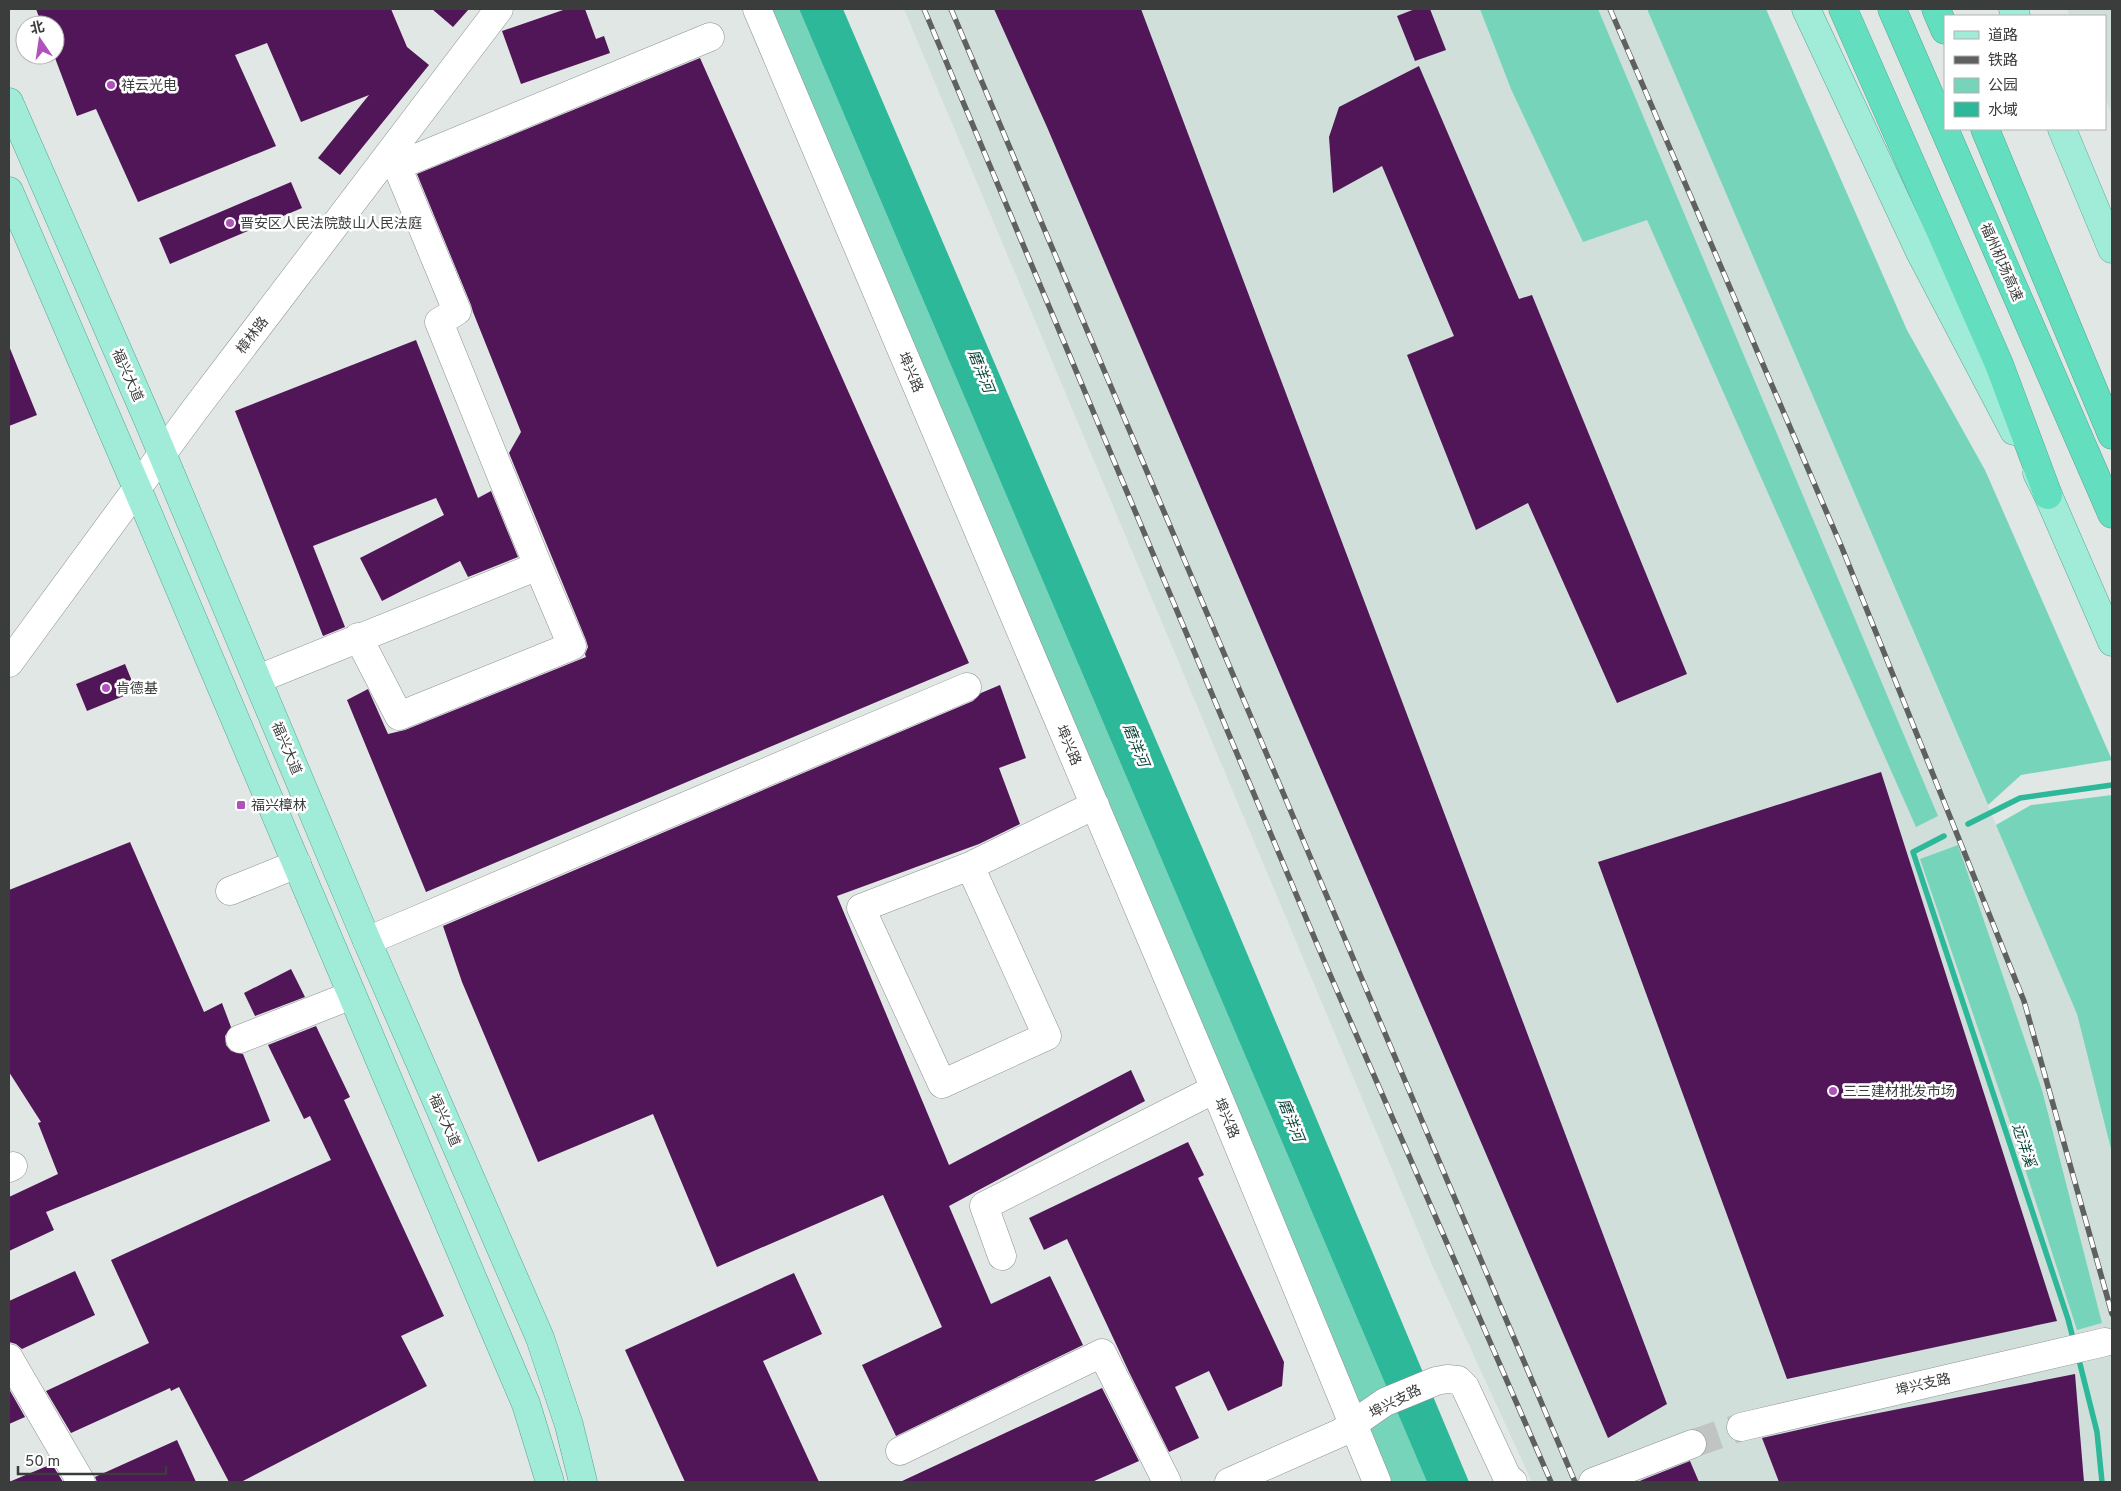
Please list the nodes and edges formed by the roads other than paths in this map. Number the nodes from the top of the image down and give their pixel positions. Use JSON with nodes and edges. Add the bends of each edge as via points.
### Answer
{"nodes":[{"id":1,"x":499,"y":9,"type":"edge"},
{"id":2,"x":757,"y":9,"type":"edge"},
{"id":3,"x":1806,"y":9,"type":"edge"},
{"id":4,"x":1843,"y":9,"type":"edge"},
{"id":5,"x":1892,"y":9,"type":"edge"},
{"id":6,"x":1936,"y":9,"type":"edge"},
{"id":7,"x":1944,"y":28,"type":"edge"},
{"id":8,"x":710,"y":37,"type":"dead end"},
{"id":9,"x":9,"y":102,"type":"edge"},
{"id":10,"x":1944,"y":128,"type":"edge"},
{"id":11,"x":1945,"y":130,"type":"edge"},
{"id":12,"x":1986,"y":130,"type":"edge"},
{"id":13,"x":2062,"y":130,"type":"edge"},
{"id":14,"x":9,"y":191,"type":"edge"},
{"id":15,"x":2112,"y":249,"type":"edge"},
{"id":16,"x":2112,"y":435,"type":"edge"},
{"id":17,"x":162,"y":456,"type":"junction"},
{"id":18,"x":137,"y":488,"type":"junction"},
{"id":19,"x":2048,"y":494,"type":"junction"},
{"id":20,"x":2112,"y":514,"type":"edge"},
{"id":21,"x":538,"y":566,"type":"junction"},
{"id":22,"x":2110,"y":631,"type":"edge"},
{"id":23,"x":358,"y":637,"type":"junction"},
{"id":24,"x":9,"y":663,"type":"edge"},
{"id":25,"x":258,"y":679,"type":"junction"},
{"id":26,"x":967,"y":687,"type":"dead end"},
{"id":27,"x":1094,"y":805,"type":"junction"},
{"id":28,"x":297,"y":864,"type":"junction"},
{"id":29,"x":970,"y":866,"type":"junction"},
{"id":30,"x":230,"y":891,"type":"dead end"},
{"id":31,"x":367,"y":941,"type":"junction"},
{"id":32,"x":352,"y":995,"type":"junction"},
{"id":33,"x":240,"y":1039,"type":"dead end"},
{"id":34,"x":1215,"y":1089,"type":"junction"},
{"id":35,"x":1002,"y":1256,"type":"dead end"},
{"id":36,"x":2105,"y":1342,"type":"dead end"},
{"id":37,"x":9,"y":1358,"type":"edge"},
{"id":38,"x":1354,"y":1422,"type":"junction"},
{"id":39,"x":1741,"y":1427,"type":"tunnel mouth"},
{"id":40,"x":1692,"y":1444,"type":"tunnel mouth"},
{"id":41,"x":900,"y":1451,"type":"dead end"},
{"id":42,"x":81,"y":1482,"type":"edge"},
{"id":43,"x":550,"y":1482,"type":"edge"},
{"id":44,"x":583,"y":1482,"type":"edge"},
{"id":45,"x":1167,"y":1482,"type":"edge"},
{"id":46,"x":1229,"y":1482,"type":"edge"},
{"id":47,"x":1377,"y":1482,"type":"edge"},
{"id":48,"x":1512,"y":1482,"type":"edge"},
{"id":49,"x":1593,"y":1482,"type":"edge"}],
"edges":[{"from":1,"to":17,"type":"street","name":"樟林路"},
{"from":2,"to":27,"type":"street","name":"埠兴路"},
{"from":3,"to":19,"type":"main road","via":[[1920,252]]},
{"from":4,"to":19,"type":"highway","via":[[1999,364]]},
{"from":5,"to":10,"type":"highway","name":"福州机场高速"},
{"from":6,"to":7,"type":"highway"},
{"from":8,"to":21,"type":"street","via":[[397,166],[457,311],[439,322]]},
{"from":9,"to":17,"type":"main road","name":"福兴大道"},
{"from":11,"to":20,"type":"highway","name":"福州机场高速"},
{"from":12,"to":16,"type":"highway"},
{"from":13,"to":15,"type":"main road"},
{"from":14,"to":18,"type":"main road"},
{"from":17,"to":18,"type":"street","name":"樟林路"},
{"from":17,"to":25,"type":"main road","name":"福兴大道"},
{"from":18,"to":24,"type":"street","name":"樟林路"},
{"from":18,"to":28,"type":"main road"},
{"from":19,"to":22,"type":"main road"},
{"from":21,"to":23,"type":"street"},
{"from":21,"to":23,"type":"street","via":[[572,646],[399,716]]},
{"from":23,"to":25,"type":"street"},
{"from":25,"to":31,"type":"main road","name":"福兴大道"},
{"from":26,"to":31,"type":"street"},
{"from":27,"to":29,"type":"street"},
{"from":27,"to":34,"type":"street","name":"埠兴路"},
{"from":28,"to":30,"type":"street"},
{"from":28,"to":32,"type":"main road"},
{"from":29,"to":29,"type":"street","via":[[861,908],[942,1084],[1047,1036]]},
{"from":31,"to":44,"type":"main road","name":"福兴大道","via":[[540,1338],[569,1425]]},
{"from":32,"to":33,"type":"street"},
{"from":32,"to":43,"type":"main road","via":[[526,1404]]},
{"from":34,"to":35,"type":"street","via":[[984,1206]]},
{"from":34,"to":38,"type":"street","name":"埠兴路"},
{"from":36,"to":39,"type":"street","name":"埠兴支路"},
{"from":37,"to":42,"type":"street"},
{"from":38,"to":46,"type":"street","name":"埠兴支路","via":[[1340,1433]]},
{"from":38,"to":47,"type":"street","name":"埠兴路"},
{"from":38,"to":48,"type":"street","name":"埠兴支路","via":[[1386,1402],[1436,1381],[1458,1380],[1465,1387]]},
{"from":40,"to":49,"type":"street"},
{"from":41,"to":45,"type":"street","via":[[1102,1352]]}]}
